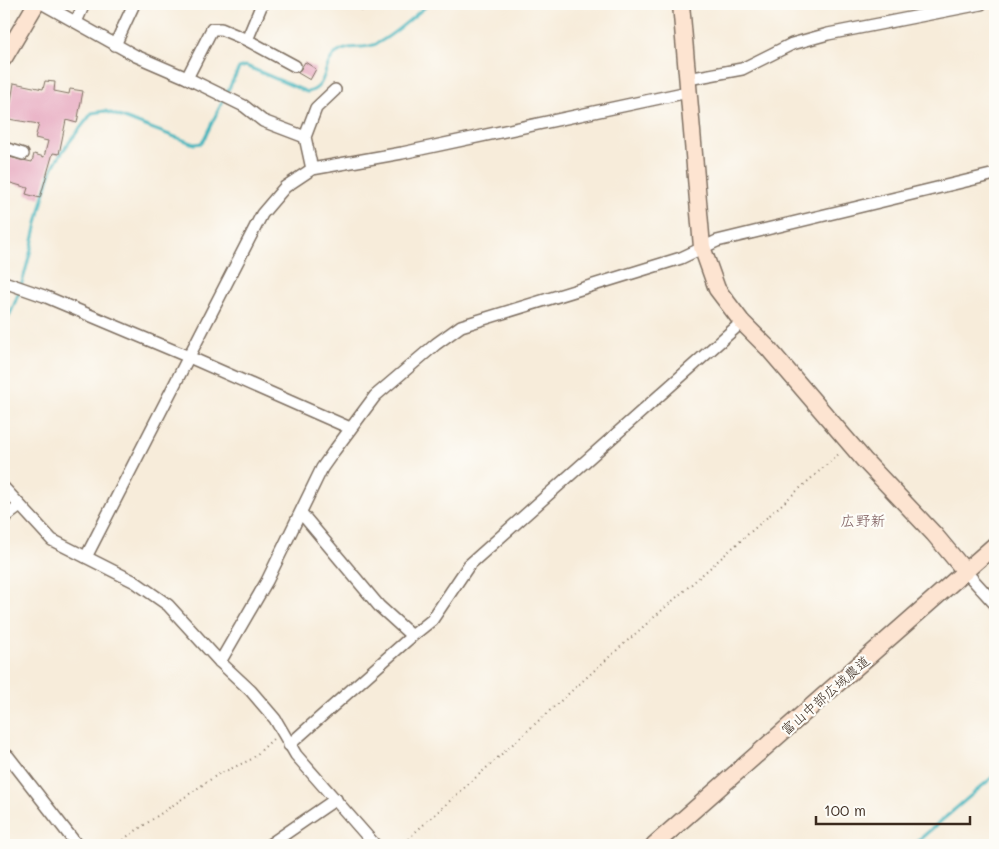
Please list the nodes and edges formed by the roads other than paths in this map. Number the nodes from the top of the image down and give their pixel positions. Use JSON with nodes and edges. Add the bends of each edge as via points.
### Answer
{"nodes":[{"id":1,"x":36,"y":4,"type":"edge"},
{"id":2,"x":43,"y":4,"type":"edge"},
{"id":3,"x":84,"y":4,"type":"edge"},
{"id":4,"x":134,"y":4,"type":"edge"},
{"id":5,"x":262,"y":4,"type":"edge"},
{"id":6,"x":681,"y":4,"type":"edge"},
{"id":7,"x":981,"y":4,"type":"edge"},
{"id":8,"x":76,"y":22,"type":"junction"},
{"id":9,"x":246,"y":40,"type":"junction"},
{"id":10,"x":116,"y":45,"type":"junction"},
{"id":11,"x":4,"y":58,"type":"edge"},
{"id":12,"x":295,"y":66,"type":"dead end"},
{"id":13,"x":187,"y":78,"type":"junction"},
{"id":14,"x":688,"y":86,"type":"junction"},
{"id":15,"x":335,"y":90,"type":"dead end"},
{"id":16,"x":305,"y":137,"type":"junction"},
{"id":17,"x":4,"y":148,"type":"edge"},
{"id":18,"x":23,"y":154,"type":"dead end"},
{"id":19,"x":312,"y":169,"type":"junction"},
{"id":20,"x":995,"y":174,"type":"edge"},
{"id":21,"x":702,"y":247,"type":"junction"},
{"id":22,"x":4,"y":282,"type":"edge"},
{"id":23,"x":742,"y":322,"type":"junction"},
{"id":24,"x":189,"y":357,"type":"junction"},
{"id":25,"x":350,"y":428,"type":"junction"},
{"id":26,"x":4,"y":488,"type":"edge"},
{"id":27,"x":20,"y":506,"type":"junction"},
{"id":28,"x":302,"y":514,"type":"junction"},
{"id":29,"x":4,"y":518,"type":"edge"},
{"id":30,"x":995,"y":545,"type":"edge"},
{"id":31,"x":86,"y":557,"type":"junction"},
{"id":32,"x":965,"y":571,"type":"junction"},
{"id":33,"x":995,"y":604,"type":"edge"},
{"id":34,"x":412,"y":636,"type":"junction"},
{"id":35,"x":220,"y":662,"type":"junction"},
{"id":36,"x":290,"y":745,"type":"junction"},
{"id":37,"x":4,"y":759,"type":"edge"},
{"id":38,"x":336,"y":799,"type":"junction"},
{"id":39,"x":78,"y":845,"type":"edge"},
{"id":40,"x":268,"y":845,"type":"edge"},
{"id":41,"x":375,"y":845,"type":"edge"},
{"id":42,"x":654,"y":845,"type":"edge"}],
"edges":[{"from":1,"to":11,"type":"street"},
{"from":2,"to":8,"type":"street"},
{"from":3,"to":8,"type":"street"},
{"from":4,"to":10,"type":"street"},
{"from":5,"to":9,"type":"street"},
{"from":6,"to":14,"type":"street"},
{"from":7,"to":14,"type":"street","via":[[792,44],[742,69]]},
{"from":8,"to":10,"type":"street"},
{"from":9,"to":12,"type":"street"},
{"from":9,"to":13,"type":"street","via":[[221,29],[212,29]]},
{"from":10,"to":13,"type":"street"},
{"from":13,"to":16,"type":"street","via":[[244,106],[263,121]]},
{"from":14,"to":19,"type":"street","via":[[402,153]]},
{"from":14,"to":21,"type":"street"},
{"from":15,"to":16,"type":"street","via":[[316,108]]},
{"from":16,"to":19,"type":"street"},
{"from":17,"to":18,"type":"street"},
{"from":19,"to":24,"type":"street","via":[[285,188],[262,214]]},
{"from":20,"to":21,"type":"street"},
{"from":21,"to":23,"type":"street","via":[[717,289]]},
{"from":21,"to":25,"type":"street","via":[[681,258],[461,326],[376,396]]},
{"from":22,"to":24,"type":"street"},
{"from":23,"to":32,"type":"street"},
{"from":23,"to":34,"type":"street","via":[[469,565],[432,620]]},
{"from":24,"to":25,"type":"street"},
{"from":24,"to":31,"type":"street"},
{"from":25,"to":28,"type":"street","via":[[322,468]]},
{"from":26,"to":27,"type":"street"},
{"from":27,"to":29,"type":"street"},
{"from":27,"to":31,"type":"street","via":[[52,540]]},
{"from":28,"to":34,"type":"street","via":[[379,606]]},
{"from":28,"to":35,"type":"street","via":[[268,581]]},
{"from":30,"to":32,"type":"street","name":"富山中部広域農道"},
{"from":31,"to":35,"type":"street","via":[[135,582],[168,605]]},
{"from":32,"to":33,"type":"street"},
{"from":32,"to":42,"type":"street","name":"富山中部広域農道"},
{"from":34,"to":36,"type":"street"},
{"from":35,"to":36,"type":"street","via":[[275,719]]},
{"from":36,"to":38,"type":"street"},
{"from":37,"to":39,"type":"street","via":[[8,756]]},
{"from":38,"to":40,"type":"street"},
{"from":38,"to":41,"type":"street"}]}
